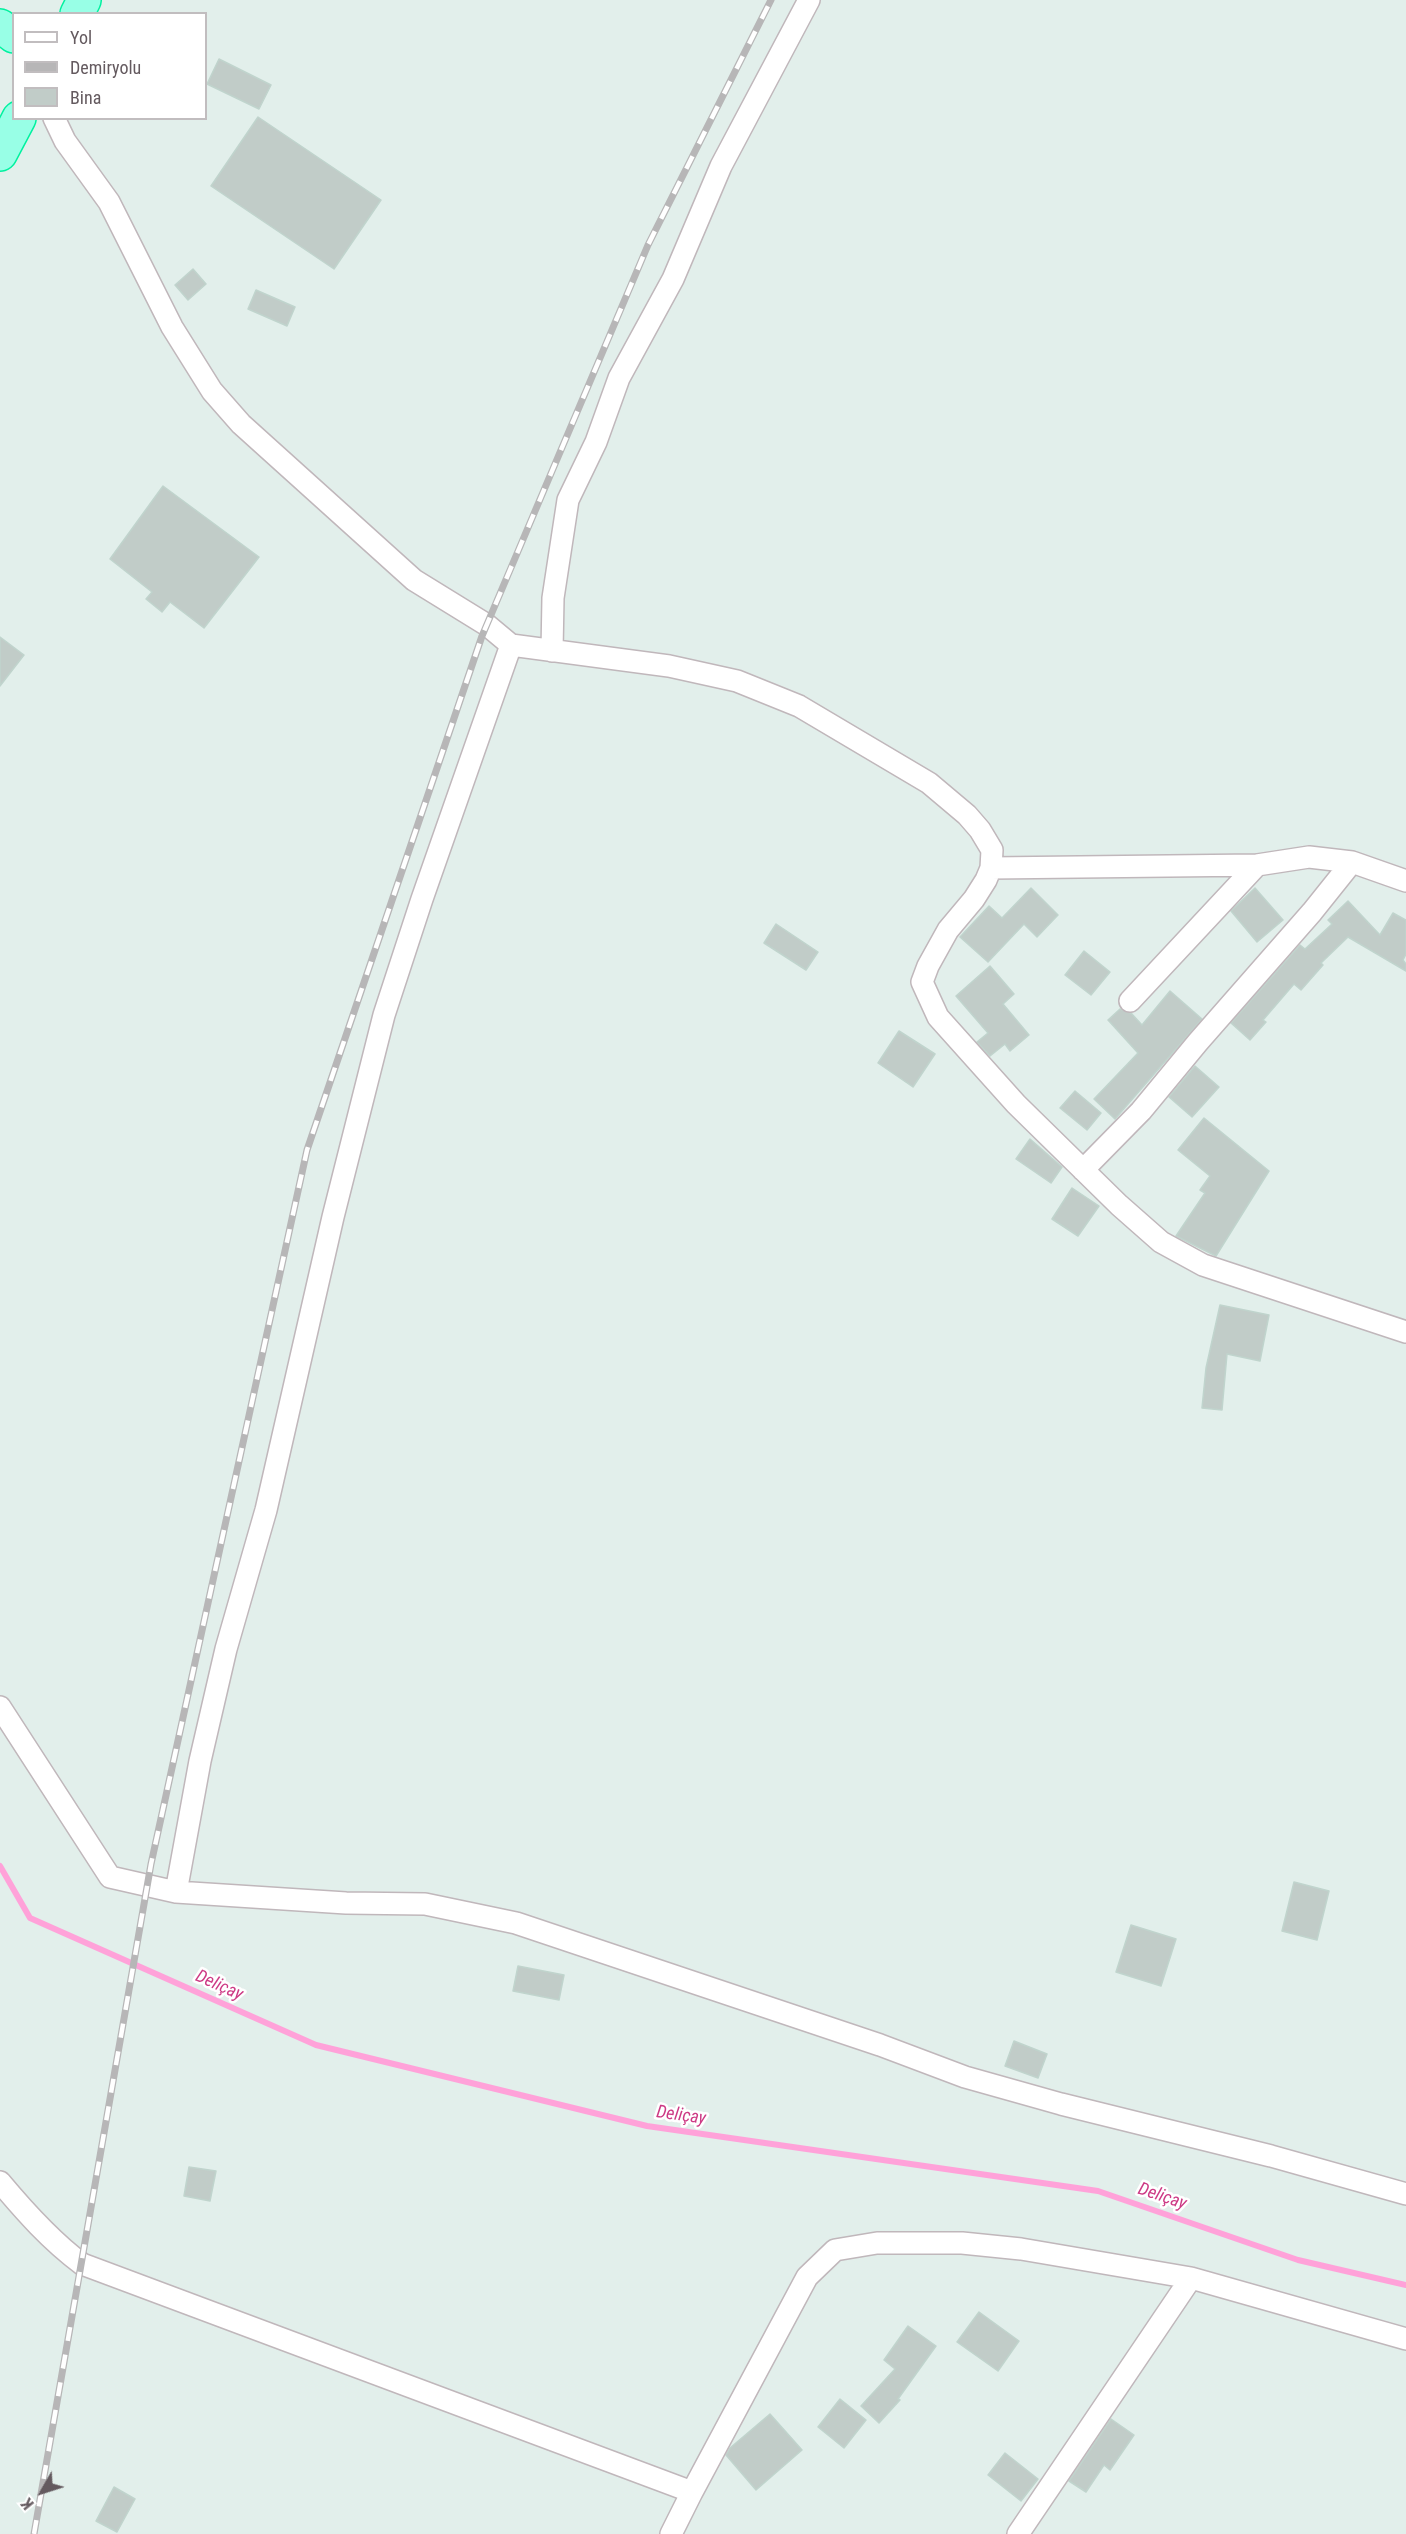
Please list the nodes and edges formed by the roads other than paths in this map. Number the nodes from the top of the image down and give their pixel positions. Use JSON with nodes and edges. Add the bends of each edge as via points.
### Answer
{"nodes":[{"id":1,"x":809,"y":0,"type":"edge"},
{"id":2,"x":15,"y":120,"type":"edge"},
{"id":3,"x":18,"y":120,"type":"edge"},
{"id":4,"x":55,"y":120,"type":"edge"},
{"id":5,"x":0,"y":128,"type":"edge"},
{"id":6,"x":0,"y":154,"type":"edge"},
{"id":7,"x":511,"y":645,"type":"junction"},
{"id":8,"x":552,"y":651,"type":"junction"},
{"id":9,"x":1352,"y":862,"type":"junction"},
{"id":10,"x":1257,"y":865,"type":"junction"},
{"id":11,"x":991,"y":868,"type":"junction"},
{"id":12,"x":1406,"y":881,"type":"edge"},
{"id":13,"x":1130,"y":1001,"type":"dead end"},
{"id":14,"x":1083,"y":1170,"type":"junction"},
{"id":15,"x":1406,"y":1332,"type":"edge"},
{"id":16,"x":0,"y":1707,"type":"edge"},
{"id":17,"x":176,"y":1892,"type":"junction"},
{"id":18,"x":0,"y":2182,"type":"edge"},
{"id":19,"x":1406,"y":2194,"type":"edge"},
{"id":20,"x":1191,"y":2278,"type":"junction"},
{"id":21,"x":1406,"y":2339,"type":"edge"},
{"id":22,"x":692,"y":2492,"type":"junction"},
{"id":23,"x":671,"y":2534,"type":"edge"},
{"id":24,"x":1018,"y":2534,"type":"edge"}],
"edges":[{"from":1,"to":8,"type":"street","via":[[721,166],[673,279],[619,378],[596,442],[568,500],[553,598]]},
{"from":2,"to":5,"type":"highway"},
{"from":3,"to":6,"type":"highway"},
{"from":4,"to":7,"type":"street","via":[[65,141],[109,202],[172,327],[212,391],[241,424],[414,580],[487,625]]},
{"from":7,"to":8,"type":"street"},
{"from":7,"to":17,"type":"street","via":[[422,899],[373,1058],[267,1510],[200,1761]]},
{"from":8,"to":11,"type":"street","via":[[669,666],[737,681],[799,706],[930,783],[980,830],[992,850]]},
{"from":9,"to":10,"type":"street","via":[[1309,857]]},
{"from":9,"to":12,"type":"street"},
{"from":9,"to":14,"type":"street","via":[[1141,1111]]},
{"from":10,"to":11,"type":"street"},
{"from":10,"to":13,"type":"street"},
{"from":11,"to":14,"type":"street","via":[[974,899],[948,930],[922,982],[938,1017],[1016,1104]]},
{"from":14,"to":15,"type":"street","via":[[1161,1242],[1203,1265]]},
{"from":16,"to":17,"type":"street","via":[[110,1876]]},
{"from":17,"to":19,"type":"street","via":[[425,1904],[516,1923],[880,2044],[965,2077]]},
{"from":18,"to":22,"type":"street","via":[[64,2251],[82,2264]]},
{"from":20,"to":21,"type":"street"},
{"from":20,"to":22,"type":"street","via":[[962,2242],[877,2243],[835,2250],[807,2277]]},
{"from":20,"to":24,"type":"street"},
{"from":22,"to":23,"type":"street"}]}
